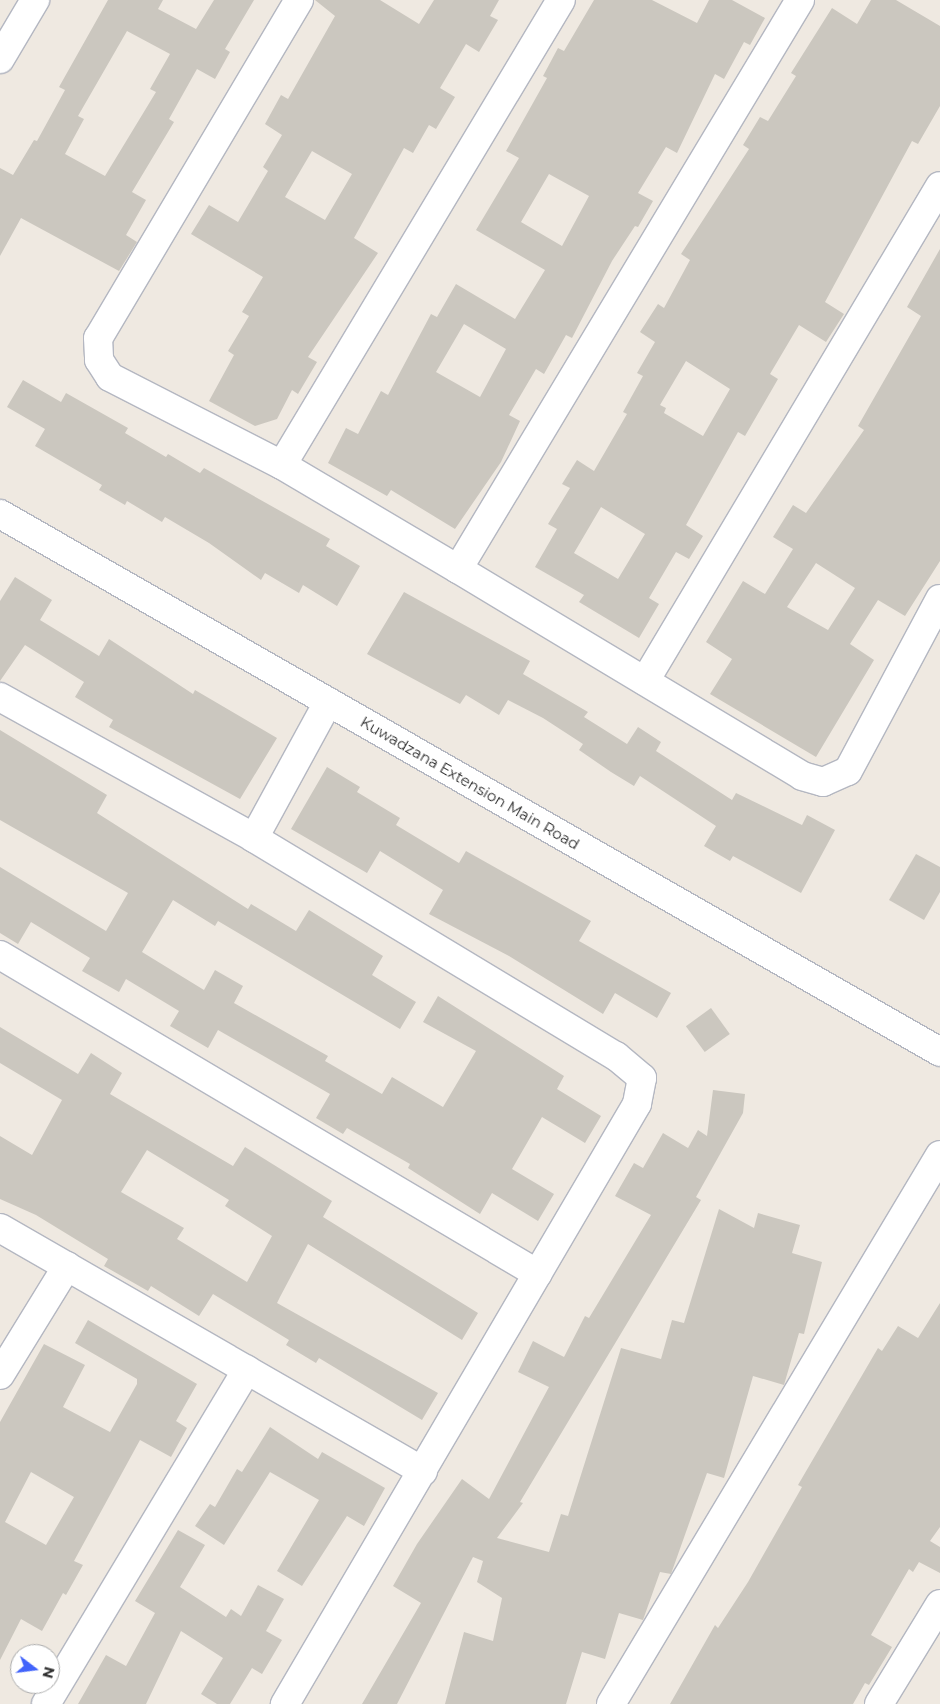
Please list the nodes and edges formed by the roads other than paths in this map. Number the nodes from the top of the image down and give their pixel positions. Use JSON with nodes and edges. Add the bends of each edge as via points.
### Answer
{"nodes":[{"id":1,"x":35,"y":0,"type":"edge"},
{"id":2,"x":298,"y":0,"type":"edge"},
{"id":3,"x":561,"y":0,"type":"edge"},
{"id":4,"x":800,"y":0,"type":"edge"},
{"id":5,"x":0,"y":59,"type":"edge"},
{"id":6,"x":940,"y":186,"type":"edge"},
{"id":7,"x":282,"y":465,"type":"junction"},
{"id":8,"x":0,"y":514,"type":"edge"},
{"id":9,"x":458,"y":569,"type":"junction"},
{"id":10,"x":940,"y":600,"type":"edge"},
{"id":11,"x":645,"y":681,"type":"junction"},
{"id":12,"x":0,"y":697,"type":"edge"},
{"id":13,"x":328,"y":702,"type":"junction"},
{"id":14,"x":254,"y":838,"type":"junction"},
{"id":15,"x":0,"y":955,"type":"edge"},
{"id":16,"x":940,"y":1052,"type":"edge"},
{"id":17,"x":940,"y":1155,"type":"edge"},
{"id":18,"x":0,"y":1228,"type":"edge"},
{"id":19,"x":66,"y":1266,"type":"junction"},
{"id":20,"x":538,"y":1274,"type":"junction"},
{"id":21,"x":247,"y":1370,"type":"junction"},
{"id":22,"x":0,"y":1375,"type":"edge"},
{"id":23,"x":423,"y":1472,"type":"junction"},
{"id":24,"x":940,"y":1604,"type":"edge"},
{"id":25,"x":46,"y":1704,"type":"edge"},
{"id":26,"x":285,"y":1704,"type":"edge"},
{"id":27,"x":611,"y":1704,"type":"edge"},
{"id":28,"x":879,"y":1704,"type":"edge"}],
"edges":[{"from":1,"to":5,"type":"street"},
{"from":2,"to":7,"type":"street","via":[[98,338],[99,360],[110,377]]},
{"from":3,"to":7,"type":"street"},
{"from":4,"to":9,"type":"street"},
{"from":6,"to":11,"type":"street"},
{"from":7,"to":9,"type":"street"},
{"from":8,"to":13,"type":"street","name":"Kuwadzana Extension Main Road"},
{"from":9,"to":11,"type":"street"},
{"from":10,"to":11,"type":"street","via":[[848,771],[823,782],[802,776]]},
{"from":12,"to":14,"type":"street"},
{"from":13,"to":14,"type":"street"},
{"from":13,"to":16,"type":"street","name":"Kuwadzana Extension Main Road"},
{"from":14,"to":20,"type":"street","via":[[616,1056],[642,1078],[637,1104]]},
{"from":15,"to":20,"type":"street"},
{"from":17,"to":27,"type":"street"},
{"from":18,"to":19,"type":"street"},
{"from":19,"to":21,"type":"street"},
{"from":19,"to":22,"type":"street"},
{"from":20,"to":23,"type":"street"},
{"from":21,"to":23,"type":"street"},
{"from":21,"to":25,"type":"street"},
{"from":23,"to":26,"type":"street"},
{"from":24,"to":28,"type":"street"}]}
